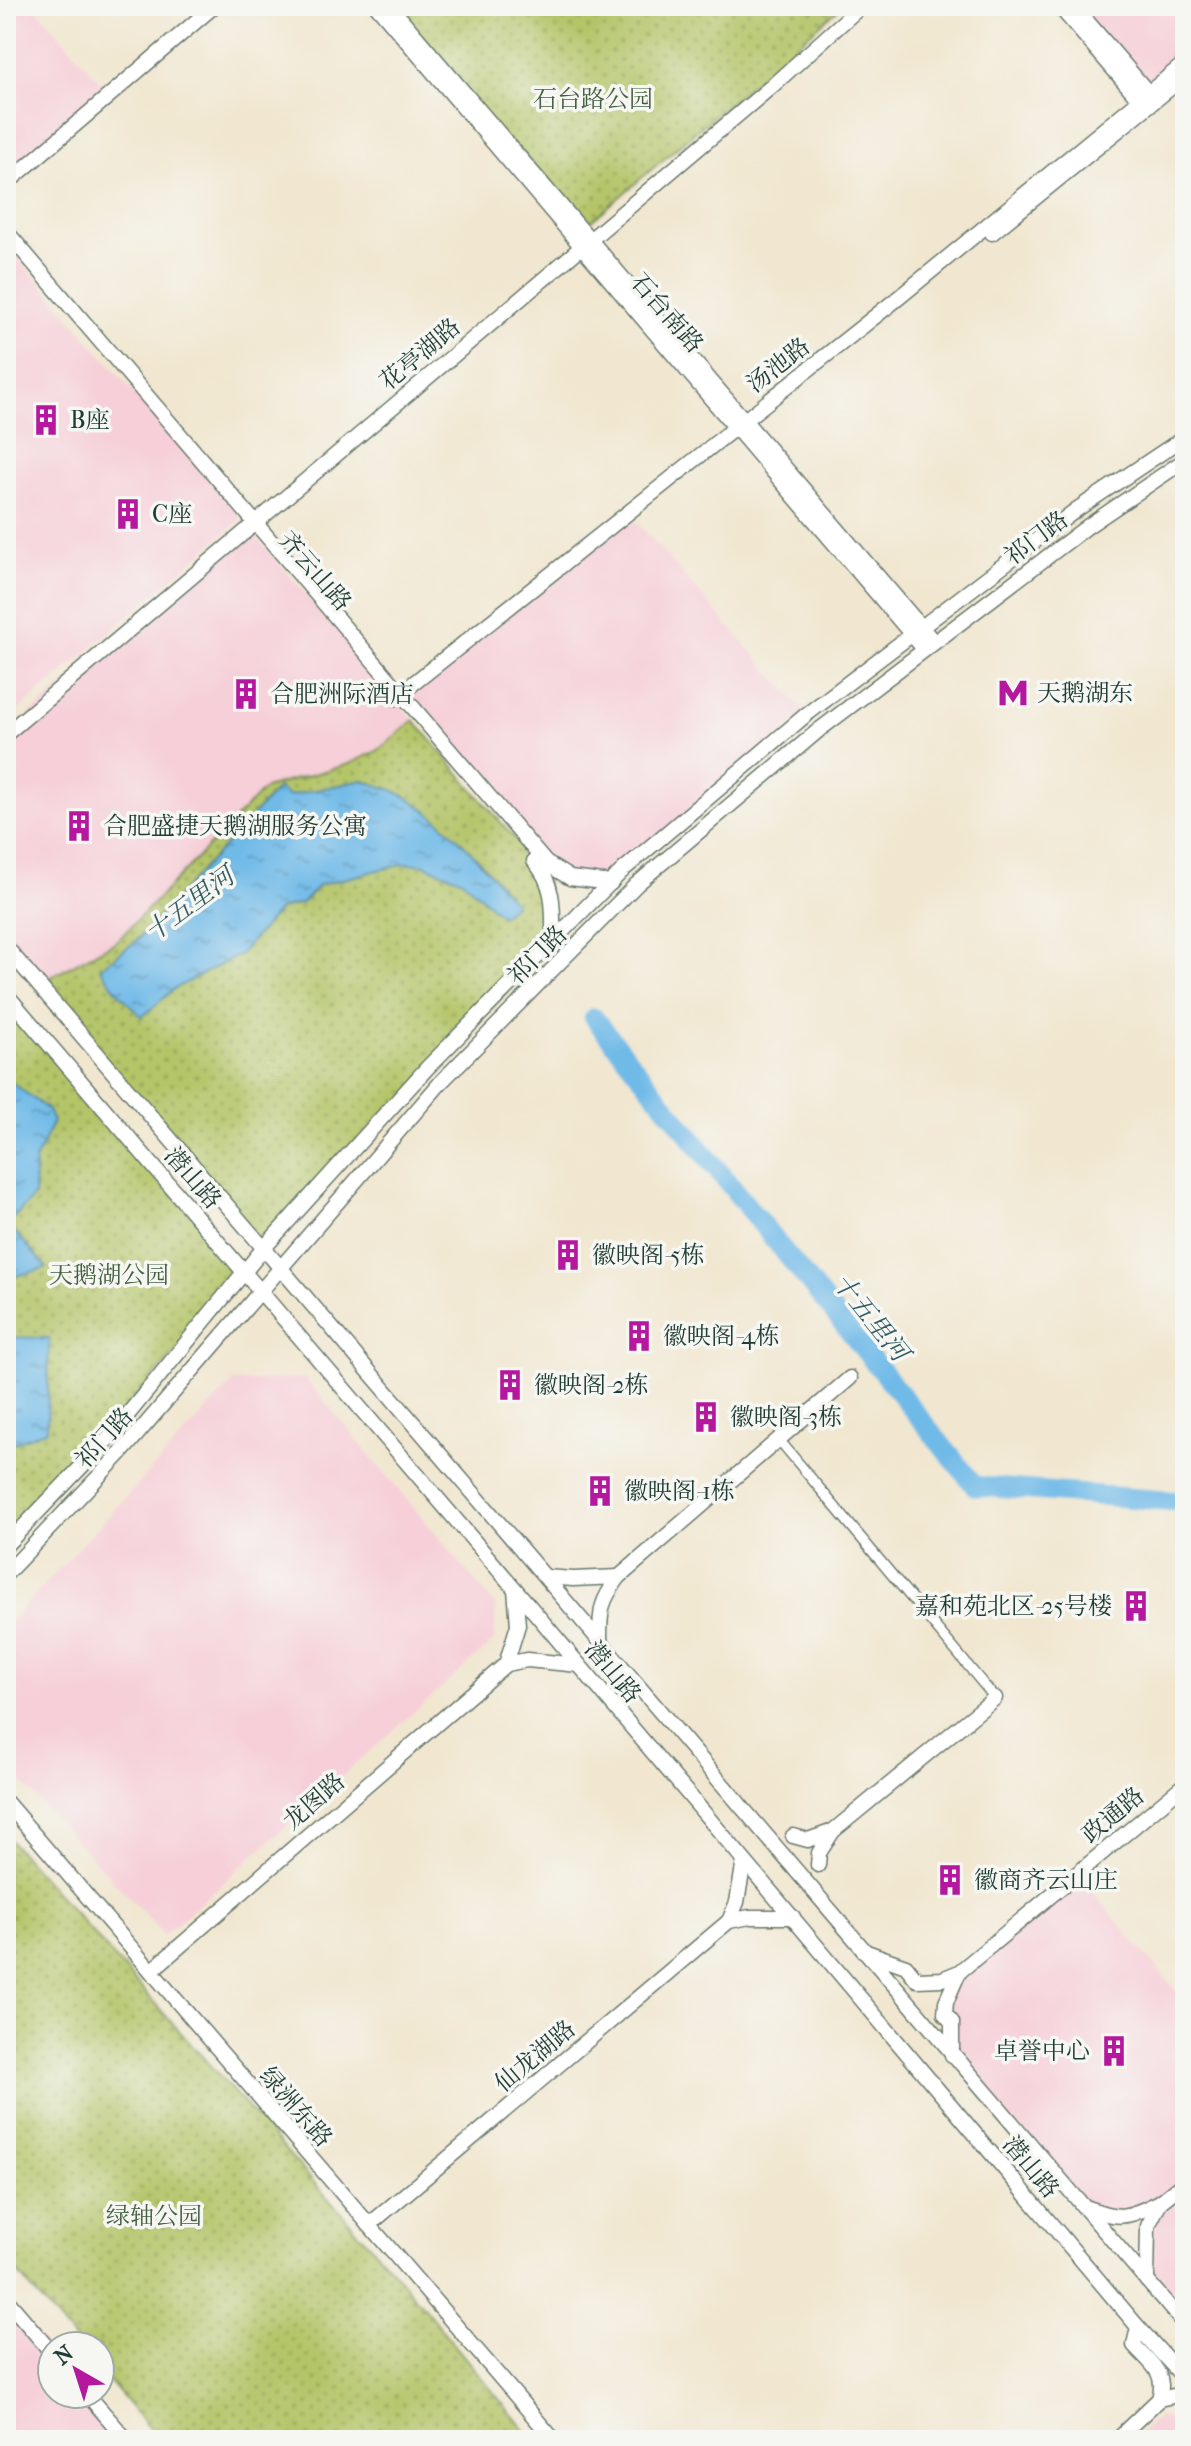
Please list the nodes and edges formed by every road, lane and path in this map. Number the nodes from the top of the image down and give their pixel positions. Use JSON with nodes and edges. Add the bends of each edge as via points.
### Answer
{"nodes":[{"id":1,"x":214,"y":6,"type":"edge"},
{"id":2,"x":377,"y":6,"type":"edge"},
{"id":3,"x":390,"y":6,"type":"edge"},
{"id":4,"x":861,"y":6,"type":"edge"},
{"id":5,"x":1059,"y":6,"type":"edge"},
{"id":6,"x":1074,"y":6,"type":"edge"},
{"id":7,"x":1185,"y":63,"type":"edge"},
{"id":8,"x":1185,"y":76,"type":"edge"},
{"id":9,"x":1147,"y":100,"type":"junction"},
{"id":10,"x":6,"y":184,"type":"edge"},
{"id":11,"x":6,"y":231,"type":"edge"},
{"id":12,"x":6,"y":243,"type":"edge"},
{"id":13,"x":585,"y":243,"type":"junction"},
{"id":14,"x":742,"y":426,"type":"junction"},
{"id":15,"x":1185,"y":437,"type":"edge"},
{"id":16,"x":1185,"y":460,"type":"edge"},
{"id":17,"x":252,"y":525,"type":"junction"},
{"id":18,"x":916,"y":631,"type":"junction"},
{"id":19,"x":929,"y":646,"type":"junction"},
{"id":20,"x":400,"y":698,"type":"junction"},
{"id":21,"x":6,"y":734,"type":"edge"},
{"id":22,"x":611,"y":883,"type":"junction"},
{"id":23,"x":553,"y":942,"type":"junction"},
{"id":24,"x":6,"y":947,"type":"edge"},
{"id":25,"x":6,"y":994,"type":"edge"},
{"id":26,"x":263,"y":1249,"type":"junction"},
{"id":27,"x":279,"y":1268,"type":"junction"},
{"id":28,"x":245,"y":1273,"type":"junction"},
{"id":29,"x":260,"y":1290,"type":"junction"},
{"id":30,"x":850,"y":1378,"type":"dead end"},
{"id":31,"x":780,"y":1441,"type":"junction"},
{"id":32,"x":6,"y":1545,"type":"edge"},
{"id":33,"x":6,"y":1574,"type":"edge"},
{"id":34,"x":546,"y":1577,"type":"junction"},
{"id":35,"x":619,"y":1577,"type":"junction"},
{"id":36,"x":515,"y":1589,"type":"junction"},
{"id":37,"x":600,"y":1639,"type":"junction"},
{"id":38,"x":506,"y":1664,"type":"junction"},
{"id":39,"x":579,"y":1665,"type":"junction"},
{"id":40,"x":995,"y":1698,"type":"joint"},
{"id":41,"x":1185,"y":1784,"type":"edge"},
{"id":42,"x":6,"y":1802,"type":"edge"},
{"id":43,"x":833,"y":1831,"type":"junction"},
{"id":44,"x":793,"y":1836,"type":"dead end"},
{"id":45,"x":744,"y":1861,"type":"junction"},
{"id":46,"x":818,"y":1865,"type":"dead end"},
{"id":47,"x":793,"y":1917,"type":"junction"},
{"id":48,"x":729,"y":1921,"type":"junction"},
{"id":49,"x":864,"y":1951,"type":"junction"},
{"id":50,"x":151,"y":1971,"type":"junction"},
{"id":51,"x":959,"y":1972,"type":"junction"},
{"id":52,"x":952,"y":2055,"type":"junction"},
{"id":53,"x":1185,"y":2182,"type":"edge"},
{"id":54,"x":1160,"y":2202,"type":"junction"},
{"id":55,"x":1083,"y":2206,"type":"junction"},
{"id":56,"x":369,"y":2225,"type":"junction"},
{"id":57,"x":1147,"y":2281,"type":"junction"},
{"id":58,"x":6,"y":2299,"type":"edge"},
{"id":59,"x":1185,"y":2325,"type":"edge"},
{"id":60,"x":1138,"y":2327,"type":"junction"},
{"id":61,"x":36,"y":2334,"type":"edge"},
{"id":62,"x":1185,"y":2379,"type":"edge"},
{"id":63,"x":1159,"y":2399,"type":"junction"},
{"id":64,"x":1185,"y":2402,"type":"edge"},
{"id":65,"x":101,"y":2410,"type":"edge"},
{"id":66,"x":127,"y":2440,"type":"edge"},
{"id":67,"x":554,"y":2440,"type":"edge"},
{"id":68,"x":1116,"y":2440,"type":"edge"}],
"edges":[{"from":1,"to":10,"type":"street"},
{"from":2,"to":13,"type":"street","name":"石台南路"},
{"from":3,"to":13,"type":"street","name":"石台南路"},
{"from":4,"to":13,"type":"street","name":"花亭湖路"},
{"from":5,"to":9,"type":"street"},
{"from":6,"to":9,"type":"street"},
{"from":7,"to":9,"type":"street","name":"汤池路"},
{"from":8,"to":9,"type":"street","name":"汤池路"},
{"from":9,"to":14,"type":"street","name":"汤池路"},
{"from":11,"to":17,"type":"street"},
{"from":12,"to":17,"type":"street","name":"齐云山路"},
{"from":13,"to":14,"type":"street","name":"石台南路"},
{"from":13,"to":17,"type":"street","name":"花亭湖路"},
{"from":14,"to":18,"type":"street","name":"石台南路"},
{"from":14,"to":20,"type":"street","name":"汤池路"},
{"from":15,"to":18,"type":"street","name":"祁门路","via":[[1076,510]]},
{"from":16,"to":19,"type":"street","name":"祁门路"},
{"from":17,"to":20,"type":"street","name":"齐云山路"},
{"from":17,"to":21,"type":"street","name":"花亭湖路"},
{"from":18,"to":19,"type":"street","name":"石台南路"},
{"from":18,"to":22,"type":"street","name":"祁门路","via":[[807,714]]},
{"from":19,"to":27,"type":"street","name":"祁门路","via":[[819,730],[637,884],[442,1081]]},
{"from":20,"to":22,"type":"street","via":[[546,863],[570,878]]},
{"from":20,"to":23,"type":"street","name":"齐云山路","via":[[545,874],[553,904]]},
{"from":22,"to":23,"type":"street","name":"祁门路"},
{"from":23,"to":26,"type":"street","name":"祁门路","via":[[427,1068]]},
{"from":24,"to":26,"type":"street","name":"潜山路"},
{"from":25,"to":28,"type":"street","name":"潜山路"},
{"from":26,"to":27,"type":"street","name":"潜山路"},
{"from":26,"to":28,"type":"street","name":"祁门路"},
{"from":27,"to":29,"type":"street","name":"祁门路"},
{"from":27,"to":34,"type":"street","name":"潜山路"},
{"from":28,"to":29,"type":"street","name":"潜山路"},
{"from":28,"to":32,"type":"street","name":"祁门路","via":[[107,1440]]},
{"from":29,"to":33,"type":"street","name":"祁门路","via":[[121,1453]]},
{"from":29,"to":36,"type":"street","name":"潜山路"},
{"from":30,"to":31,"type":"street"},
{"from":31,"to":35,"type":"street"},
{"from":31,"to":40,"type":"street"},
{"from":34,"to":35,"type":"street"},
{"from":34,"to":37,"type":"street","name":"潜山路"},
{"from":35,"to":37,"type":"street","via":[[604,1596]]},
{"from":36,"to":38,"type":"street","via":[[518,1625]]},
{"from":36,"to":39,"type":"street","name":"潜山路"},
{"from":37,"to":49,"type":"street","name":"潜山路"},
{"from":38,"to":39,"type":"street","via":[[527,1660]]},
{"from":38,"to":50,"type":"street","name":"龙图路"},
{"from":39,"to":45,"type":"street","name":"潜山路"},
{"from":40,"to":43,"type":"street"},
{"from":41,"to":51,"type":"street","name":"政通路"},
{"from":42,"to":50,"type":"street","name":"绿洲东路"},
{"from":43,"to":44,"type":"street","via":[[808,1840]]},
{"from":43,"to":46,"type":"street"},
{"from":45,"to":47,"type":"street","name":"潜山路"},
{"from":45,"to":48,"type":"street"},
{"from":47,"to":48,"type":"street"},
{"from":47,"to":60,"type":"street","name":"潜山路"},
{"from":48,"to":56,"type":"street","name":"仙龙湖路"},
{"from":49,"to":51,"type":"street","via":[[906,1966],[917,1980]]},
{"from":49,"to":52,"type":"street","name":"潜山路"},
{"from":50,"to":56,"type":"street","name":"绿洲东路"},
{"from":51,"to":52,"type":"street","via":[[946,2002]]},
{"from":52,"to":55,"type":"street","name":"潜山路"},
{"from":53,"to":54,"type":"street"},
{"from":54,"to":55,"type":"street","via":[[1113,2218]]},
{"from":54,"to":57,"type":"street","via":[[1148,2226]]},
{"from":55,"to":57,"type":"street","name":"潜山路"},
{"from":56,"to":67,"type":"street","name":"绿洲东路"},
{"from":57,"to":59,"type":"street","name":"潜山路"},
{"from":58,"to":61,"type":"street"},
{"from":60,"to":62,"type":"street","name":"潜山路"},
{"from":60,"to":63,"type":"street","via":[[1134,2345],[1159,2373]]},
{"from":63,"to":64,"type":"street","via":[[1178,2395]]},
{"from":63,"to":68,"type":"street"},
{"from":65,"to":66,"type":"street"}]}
